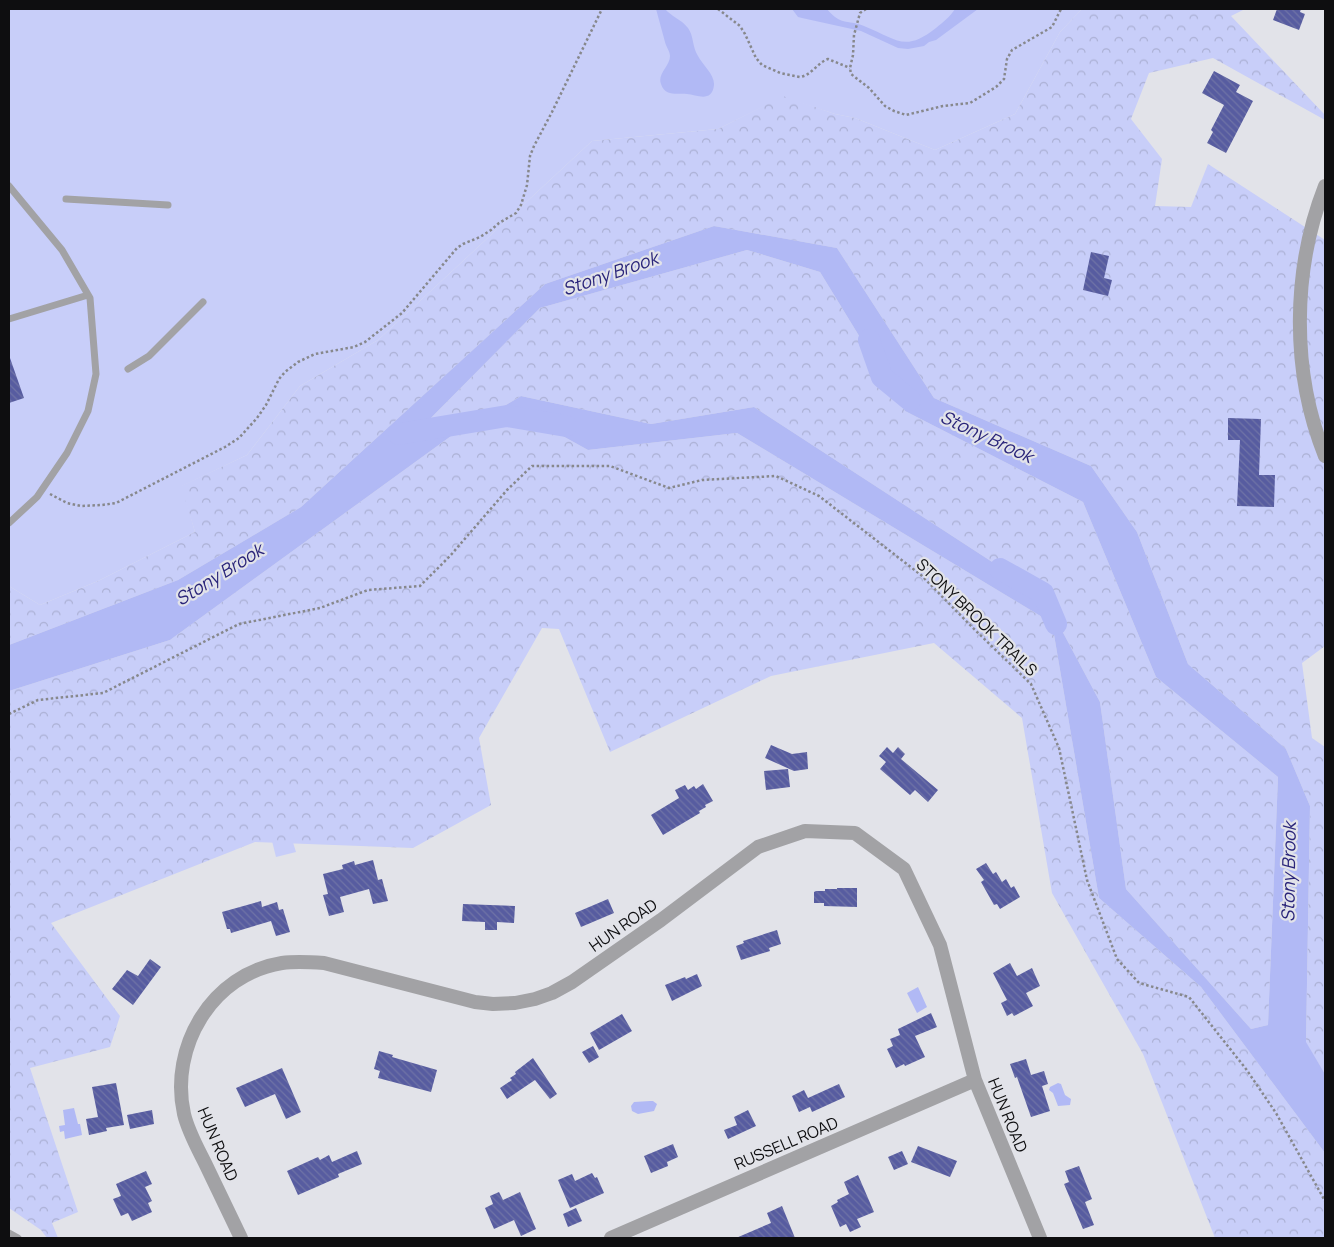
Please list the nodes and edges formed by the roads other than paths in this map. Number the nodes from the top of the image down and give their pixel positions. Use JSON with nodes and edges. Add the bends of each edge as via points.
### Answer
{"nodes":[{"id":1,"x":9,"y":186,"type":"edge"},
{"id":2,"x":1325,"y":186,"type":"edge"},
{"id":3,"x":66,"y":199,"type":"dead end"},
{"id":4,"x":168,"y":205,"type":"dead end"},
{"id":5,"x":88,"y":295,"type":"junction"},
{"id":6,"x":203,"y":302,"type":"dead end"},
{"id":7,"x":9,"y":319,"type":"edge"},
{"id":8,"x":128,"y":369,"type":"dead end"},
{"id":9,"x":1325,"y":456,"type":"edge"},
{"id":10,"x":9,"y":523,"type":"edge"},
{"id":11,"x":974,"y":1080,"type":"junction"},
{"id":12,"x":9,"y":1233,"type":"edge"},
{"id":13,"x":18,"y":1238,"type":"edge"},
{"id":14,"x":241,"y":1238,"type":"edge"},
{"id":15,"x":611,"y":1238,"type":"edge"},
{"id":16,"x":1040,"y":1238,"type":"edge"}],
"edges":[{"from":1,"to":5,"type":"lane","via":[[62,250]]},
{"from":2,"to":9,"type":"street","via":[[1308,241],[1300,325],[1304,374]]},
{"from":3,"to":4,"type":"lane"},
{"from":5,"to":7,"type":"lane"},
{"from":5,"to":10,"type":"lane","via":[[96,374],[88,411],[68,453],[37,497]]},
{"from":6,"to":8,"type":"lane","via":[[149,356]]},
{"from":11,"to":14,"type":"street","name":"HUN ROAD","via":[[940,945],[904,869],[855,833],[805,831],[758,847],[572,982],[535,999],[515,1003],[475,1002],[324,963],[303,962],[261,969],[227,988],[204,1012],[191,1035],[184,1055],[181,1093],[191,1134]]},
{"from":11,"to":15,"type":"street","name":"RUSSELL ROAD"},
{"from":11,"to":16,"type":"street","name":"HUN ROAD"},
{"from":12,"to":13,"type":"lane"}]}
